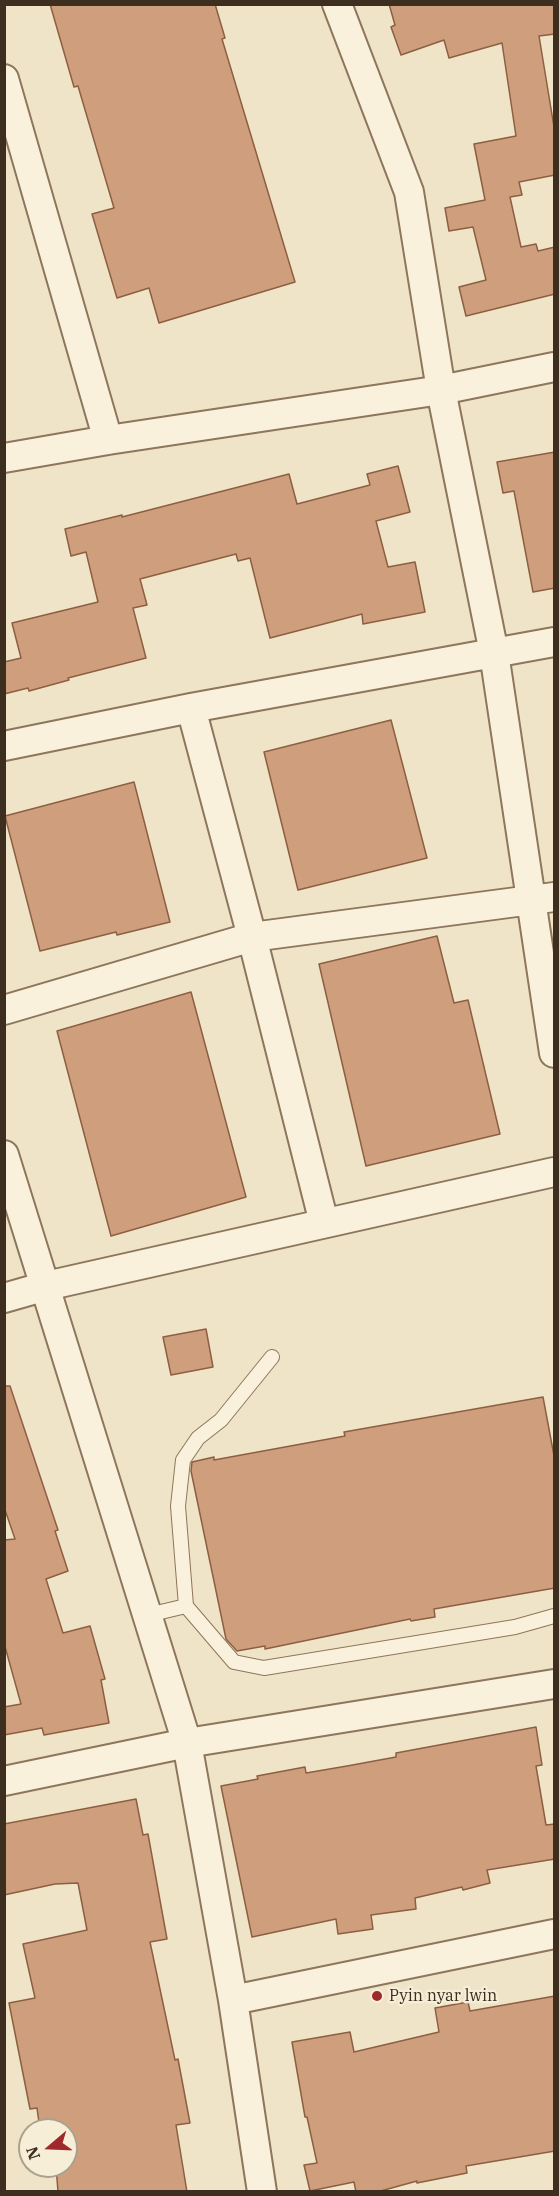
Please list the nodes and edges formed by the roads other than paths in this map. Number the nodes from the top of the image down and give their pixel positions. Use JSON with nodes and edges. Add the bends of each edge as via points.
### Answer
{"nodes":[{"id":1,"x":337,"y":4,"type":"edge"},
{"id":2,"x":4,"y":79,"type":"edge"},
{"id":3,"x":555,"y":367,"type":"edge"},
{"id":4,"x":441,"y":390,"type":"junction"},
{"id":5,"x":108,"y":440,"type":"junction"},
{"id":6,"x":4,"y":458,"type":"edge"},
{"id":7,"x":555,"y":642,"type":"edge"},
{"id":8,"x":494,"y":653,"type":"junction"},
{"id":9,"x":191,"y":708,"type":"junction"},
{"id":10,"x":4,"y":746,"type":"edge"},
{"id":11,"x":543,"y":899,"type":"edge"},
{"id":12,"x":252,"y":937,"type":"junction"},
{"id":13,"x":4,"y":1010,"type":"edge"},
{"id":14,"x":555,"y":1053,"type":"edge"},
{"id":15,"x":4,"y":1155,"type":"edge"},
{"id":16,"x":555,"y":1172,"type":"edge"},
{"id":17,"x":324,"y":1223,"type":"junction"},
{"id":18,"x":46,"y":1286,"type":"junction"},
{"id":19,"x":4,"y":1298,"type":"edge"},
{"id":20,"x":272,"y":1357,"type":"dead end"},
{"id":21,"x":186,"y":1606,"type":"junction"},
{"id":22,"x":148,"y":1615,"type":"junction"},
{"id":23,"x":555,"y":1616,"type":"edge"},
{"id":24,"x":555,"y":1684,"type":"edge"},
{"id":25,"x":187,"y":1743,"type":"junction"},
{"id":26,"x":4,"y":1781,"type":"edge"},
{"id":27,"x":555,"y":1934,"type":"edge"},
{"id":28,"x":233,"y":2000,"type":"junction"},
{"id":29,"x":262,"y":2192,"type":"edge"}],
"edges":[{"from":1,"to":4,"type":"street","via":[[409,192]]},
{"from":2,"to":5,"type":"street"},
{"from":3,"to":4,"type":"street"},
{"from":4,"to":5,"type":"street"},
{"from":4,"to":8,"type":"street"},
{"from":5,"to":6,"type":"street"},
{"from":7,"to":8,"type":"street"},
{"from":8,"to":9,"type":"street"},
{"from":8,"to":11,"type":"street"},
{"from":9,"to":10,"type":"street"},
{"from":9,"to":12,"type":"street"},
{"from":11,"to":12,"type":"street"},
{"from":11,"to":14,"type":"street"},
{"from":12,"to":13,"type":"street"},
{"from":12,"to":17,"type":"street"},
{"from":15,"to":18,"type":"street"},
{"from":16,"to":17,"type":"street"},
{"from":17,"to":18,"type":"street"},
{"from":18,"to":19,"type":"street"},
{"from":18,"to":22,"type":"street"},
{"from":20,"to":21,"type":"lane","via":[[221,1420],[198,1438],[183,1460],[178,1506]]},
{"from":21,"to":22,"type":"lane"},
{"from":21,"to":23,"type":"lane","via":[[234,1662],[264,1668],[515,1627]]},
{"from":22,"to":25,"type":"street"},
{"from":24,"to":25,"type":"street"},
{"from":25,"to":26,"type":"street"},
{"from":25,"to":28,"type":"street"},
{"from":27,"to":28,"type":"street"},
{"from":28,"to":29,"type":"street"}]}
